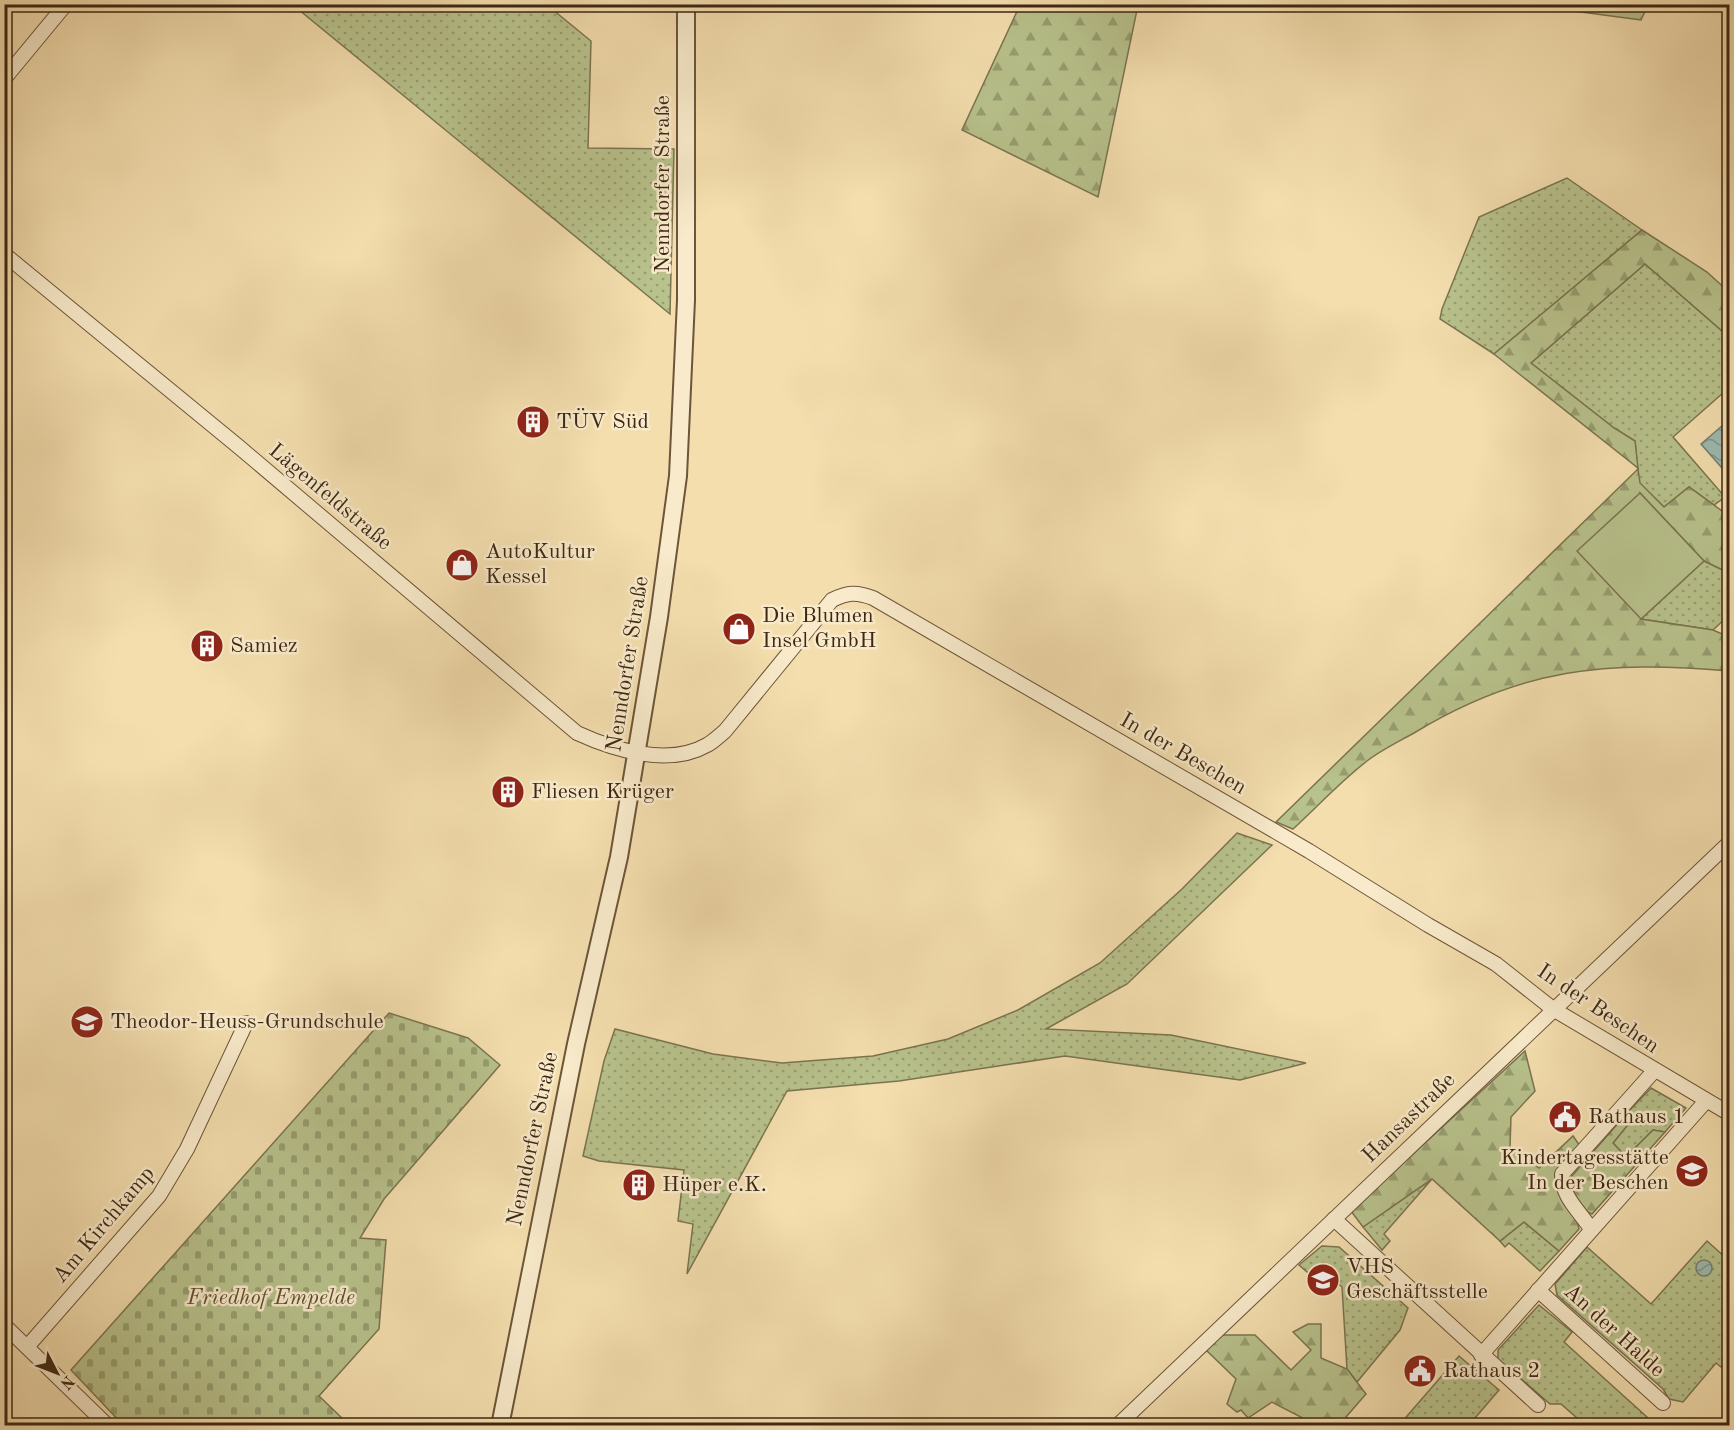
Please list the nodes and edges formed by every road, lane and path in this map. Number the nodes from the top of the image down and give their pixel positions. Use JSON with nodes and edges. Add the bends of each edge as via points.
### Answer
{"nodes":[{"id":1,"x":66,"y":4,"type":"edge"},
{"id":2,"x":686,"y":4,"type":"edge"},
{"id":3,"x":4,"y":79,"type":"edge"},
{"id":4,"x":4,"y":254,"type":"edge"},
{"id":5,"x":638,"y":752,"type":"junction"},
{"id":6,"x":1730,"y":842,"type":"edge"},
{"id":7,"x":1553,"y":1009,"type":"junction"},
{"id":8,"x":246,"y":1023,"type":"dead end"},
{"id":9,"x":1654,"y":1071,"type":"junction"},
{"id":10,"x":1706,"y":1101,"type":"junction"},
{"id":11,"x":1730,"y":1114,"type":"edge"},
{"id":12,"x":1334,"y":1219,"type":"junction"},
{"id":13,"x":1591,"y":1228,"type":"junction"},
{"id":14,"x":1538,"y":1290,"type":"junction"},
{"id":15,"x":4,"y":1325,"type":"edge"},
{"id":16,"x":27,"y":1347,"type":"junction"},
{"id":17,"x":1481,"y":1355,"type":"junction"},
{"id":18,"x":1663,"y":1403,"type":"dead end"},
{"id":19,"x":1538,"y":1405,"type":"dead end"},
{"id":20,"x":108,"y":1425,"type":"edge"},
{"id":21,"x":500,"y":1425,"type":"edge"},
{"id":22,"x":1117,"y":1425,"type":"edge"}],
"edges":[{"from":1,"to":3,"type":"street"},
{"from":2,"to":5,"type":"street","name":"Nenndorfer Straße","via":[[686,300],[678,476]]},
{"from":4,"to":5,"type":"street","name":"Lägenfeldstraße","via":[[577,733],[620,750]]},
{"from":5,"to":7,"type":"street","name":"In der Beschen","via":[[677,755],[708,745],[725,731],[832,600],[845,593],[858,593],[873,598],[1309,850],[1496,964]]},
{"from":5,"to":21,"type":"street","name":"Nenndorfer Straße"},
{"from":6,"to":7,"type":"street","name":"Hansastraße"},
{"from":7,"to":9,"type":"street","name":"In der Beschen"},
{"from":7,"to":12,"type":"street","name":"Hansastraße"},
{"from":8,"to":16,"type":"street","name":"Am Kirchkamp","via":[[164,1189]]},
{"from":9,"to":10,"type":"street","name":"In der Beschen"},
{"from":9,"to":13,"type":"street","via":[[1562,1174],[1569,1200]]},
{"from":10,"to":11,"type":"street","name":"In der Beschen"},
{"from":10,"to":13,"type":"street","name":"An der Halde"},
{"from":12,"to":17,"type":"street"},
{"from":12,"to":22,"type":"street","name":"Hansastraße"},
{"from":13,"to":14,"type":"street","name":"An der Halde"},
{"from":14,"to":17,"type":"street","name":"An der Halde"},
{"from":14,"to":18,"type":"street","name":"An der Halde"},
{"from":15,"to":16,"type":"street"},
{"from":16,"to":20,"type":"street"},
{"from":17,"to":19,"type":"street"}]}
